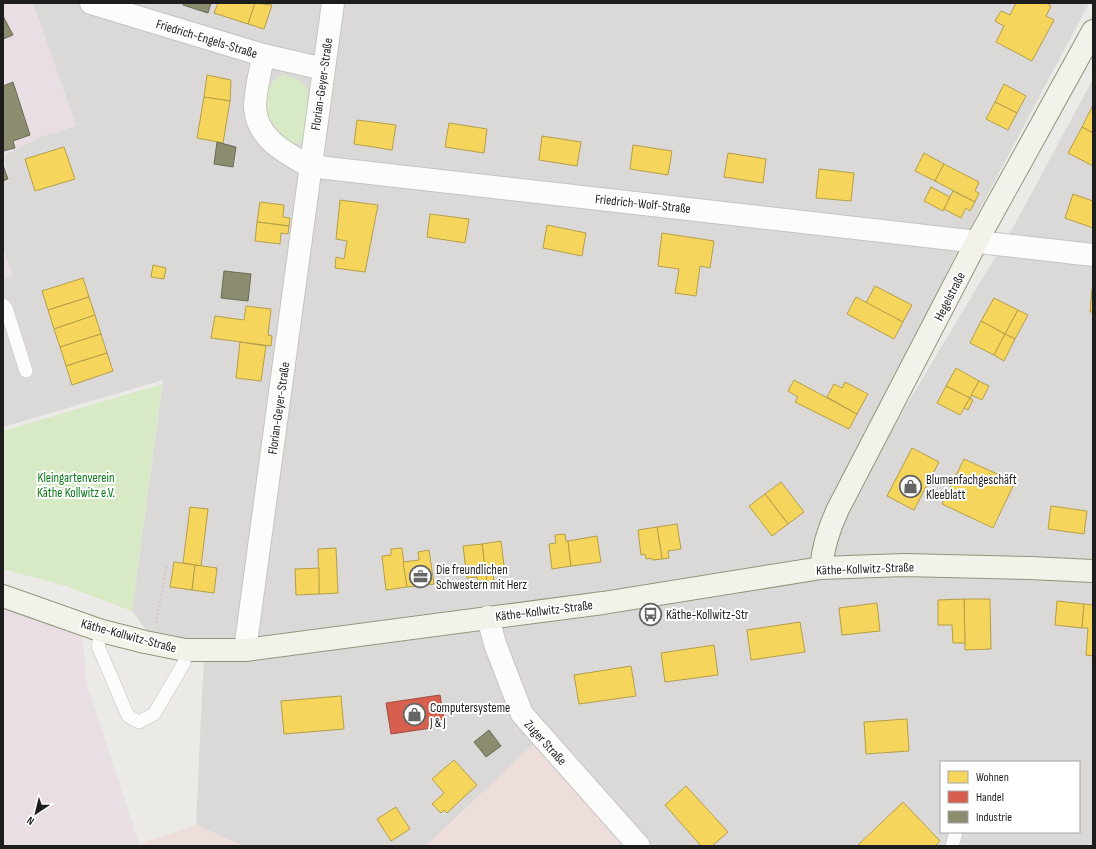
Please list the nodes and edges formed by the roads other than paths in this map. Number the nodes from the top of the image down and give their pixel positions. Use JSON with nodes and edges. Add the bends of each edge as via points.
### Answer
{"nodes":[{"id":1,"x":91,"y":3,"type":"edge"},
{"id":2,"x":333,"y":3,"type":"edge"},
{"id":3,"x":1093,"y":31,"type":"edge"},
{"id":4,"x":263,"y":55,"type":"junction"},
{"id":5,"x":324,"y":69,"type":"junction"},
{"id":6,"x":309,"y":166,"type":"junction"},
{"id":7,"x":977,"y":241,"type":"junction"},
{"id":8,"x":1093,"y":255,"type":"edge"},
{"id":9,"x":3,"y":305,"type":"edge"},
{"id":10,"x":26,"y":371,"type":"dead end"},
{"id":11,"x":821,"y":568,"type":"junction"},
{"id":12,"x":1093,"y":571,"type":"edge"},
{"id":13,"x":3,"y":596,"type":"edge"},
{"id":14,"x":488,"y":617,"type":"junction"},
{"id":15,"x":102,"y":631,"type":"junction"},
{"id":16,"x":185,"y":650,"type":"junction"},
{"id":17,"x":245,"y":650,"type":"junction"},
{"id":18,"x":956,"y":833,"type":"edge"},
{"id":19,"x":639,"y":846,"type":"edge"},
{"id":20,"x":952,"y":846,"type":"edge"}],
"edges":[{"from":1,"to":4,"type":"street","name":"Friedrich-Engels-Straße"},
{"from":2,"to":5,"type":"street","name":"Florian-Geyer-Straße"},
{"from":3,"to":7,"type":"street","name":"Hegelstraße"},
{"from":4,"to":5,"type":"street","name":"Friedrich-Engels-Straße"},
{"from":4,"to":6,"type":"street","via":[[255,107],[258,124],[266,137],[283,151]]},
{"from":5,"to":6,"type":"street","name":"Florian-Geyer-Straße"},
{"from":6,"to":7,"type":"street","name":"Friedrich-Wolf-Straße"},
{"from":6,"to":17,"type":"street","name":"Florian-Geyer-Straße"},
{"from":7,"to":8,"type":"street","name":"Friedrich-Wolf-Straße"},
{"from":7,"to":11,"type":"street","name":"Hegelstraße","via":[[838,509],[826,540]]},
{"from":9,"to":10,"type":"lane"},
{"from":11,"to":12,"type":"street","name":"Käthe-Kollwitz-Straße","via":[[904,565]]},
{"from":11,"to":14,"type":"street","name":"Käthe-Kollwitz-Straße","via":[[603,603]]},
{"from":13,"to":15,"type":"street","name":"Käthe-Kollwitz-Straße"},
{"from":14,"to":17,"type":"street","name":"Käthe-Kollwitz-Straße"},
{"from":14,"to":19,"type":"street","name":"Zuger Straße","via":[[495,644],[522,714]]},
{"from":15,"to":16,"type":"street","name":"Käthe-Kollwitz-Straße"},
{"from":15,"to":16,"type":"lane","via":[[98,646],[128,716],[139,722],[154,714],[184,663]]},
{"from":16,"to":17,"type":"street","name":"Käthe-Kollwitz-Straße"},
{"from":18,"to":20,"type":"lane"}]}
